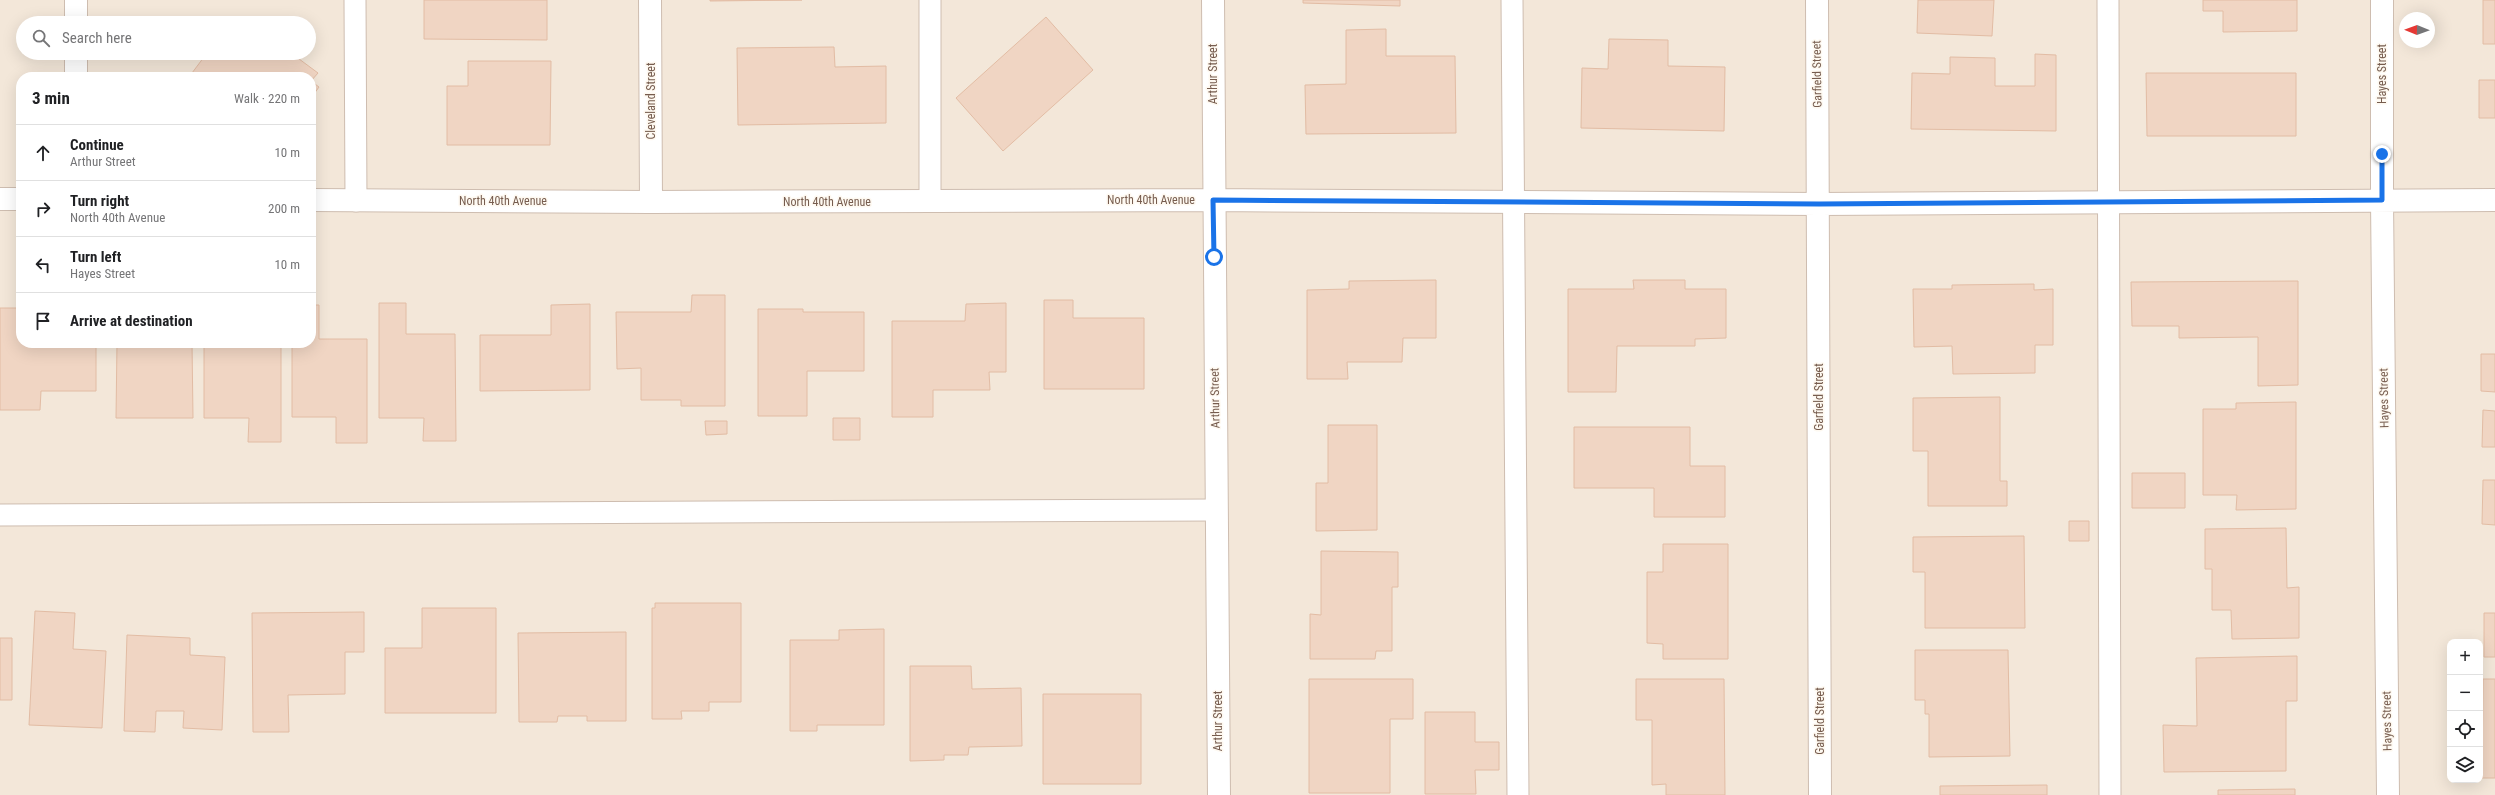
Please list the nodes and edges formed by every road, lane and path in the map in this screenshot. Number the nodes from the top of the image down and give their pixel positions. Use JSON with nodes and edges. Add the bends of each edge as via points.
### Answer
{"nodes":[{"id":1,"x":76,"y":0,"type":"edge"},
{"id":2,"x":355,"y":0,"type":"edge"},
{"id":3,"x":650,"y":0,"type":"edge"},
{"id":4,"x":930,"y":0,"type":"edge"},
{"id":5,"x":1213,"y":0,"type":"edge"},
{"id":6,"x":1512,"y":0,"type":"edge"},
{"id":7,"x":1817,"y":0,"type":"edge"},
{"id":8,"x":2108,"y":0,"type":"edge"},
{"id":9,"x":2382,"y":0,"type":"edge"},
{"id":10,"x":76,"y":16,"type":"edge"},
{"id":11,"x":76,"y":60,"type":"edge"},
{"id":12,"x":76,"y":72,"type":"edge"},
{"id":13,"x":0,"y":199,"type":"edge"},
{"id":14,"x":16,"y":199,"type":"edge"},
{"id":15,"x":316,"y":200,"type":"edge"},
{"id":16,"x":1213,"y":200,"type":"junction"},
{"id":17,"x":2382,"y":200,"type":"junction"},
{"id":18,"x":2495,"y":200,"type":"edge"},
{"id":19,"x":356,"y":201,"type":"junction"},
{"id":20,"x":930,"y":201,"type":"junction"},
{"id":21,"x":651,"y":202,"type":"junction"},
{"id":22,"x":1512,"y":202,"type":"junction"},
{"id":23,"x":2108,"y":202,"type":"junction"},
{"id":24,"x":1819,"y":204,"type":"junction"},
{"id":25,"x":1216,"y":510,"type":"junction"},
{"id":26,"x":0,"y":515,"type":"edge"},
{"id":27,"x":1219,"y":795,"type":"edge"},
{"id":28,"x":1518,"y":795,"type":"edge"},
{"id":29,"x":1820,"y":795,"type":"edge"},
{"id":30,"x":2110,"y":795,"type":"edge"},
{"id":31,"x":2388,"y":795,"type":"edge"}],
"edges":[{"from":1,"to":10,"type":"street"},
{"from":2,"to":19,"type":"lane"},
{"from":3,"to":21,"type":"street","name":"Cleveland Street"},
{"from":4,"to":20,"type":"lane"},
{"from":5,"to":16,"type":"street","name":"Arthur Street"},
{"from":6,"to":22,"type":"lane"},
{"from":7,"to":24,"type":"street","name":"Garfield Street"},
{"from":8,"to":23,"type":"lane"},
{"from":9,"to":17,"type":"street","name":"Hayes Street"},
{"from":11,"to":12,"type":"street"},
{"from":13,"to":14,"type":"street"},
{"from":15,"to":19,"type":"street","name":"North 40th Avenue"},
{"from":16,"to":20,"type":"street","name":"North 40th Avenue"},
{"from":16,"to":22,"type":"street","name":"North 40th Avenue"},
{"from":16,"to":25,"type":"street","name":"Arthur Street"},
{"from":17,"to":18,"type":"street","name":"North 40th Avenue"},
{"from":17,"to":23,"type":"street","name":"North 40th Avenue"},
{"from":17,"to":31,"type":"street","name":"Hayes Street"},
{"from":19,"to":21,"type":"street","name":"North 40th Avenue"},
{"from":20,"to":21,"type":"street","name":"North 40th Avenue"},
{"from":22,"to":24,"type":"street","name":"North 40th Avenue"},
{"from":22,"to":28,"type":"lane"},
{"from":23,"to":24,"type":"street","name":"North 40th Avenue"},
{"from":23,"to":30,"type":"lane"},
{"from":24,"to":29,"type":"street","name":"Garfield Street"},
{"from":25,"to":26,"type":"lane"},
{"from":25,"to":27,"type":"street","name":"Arthur Street"}]}
